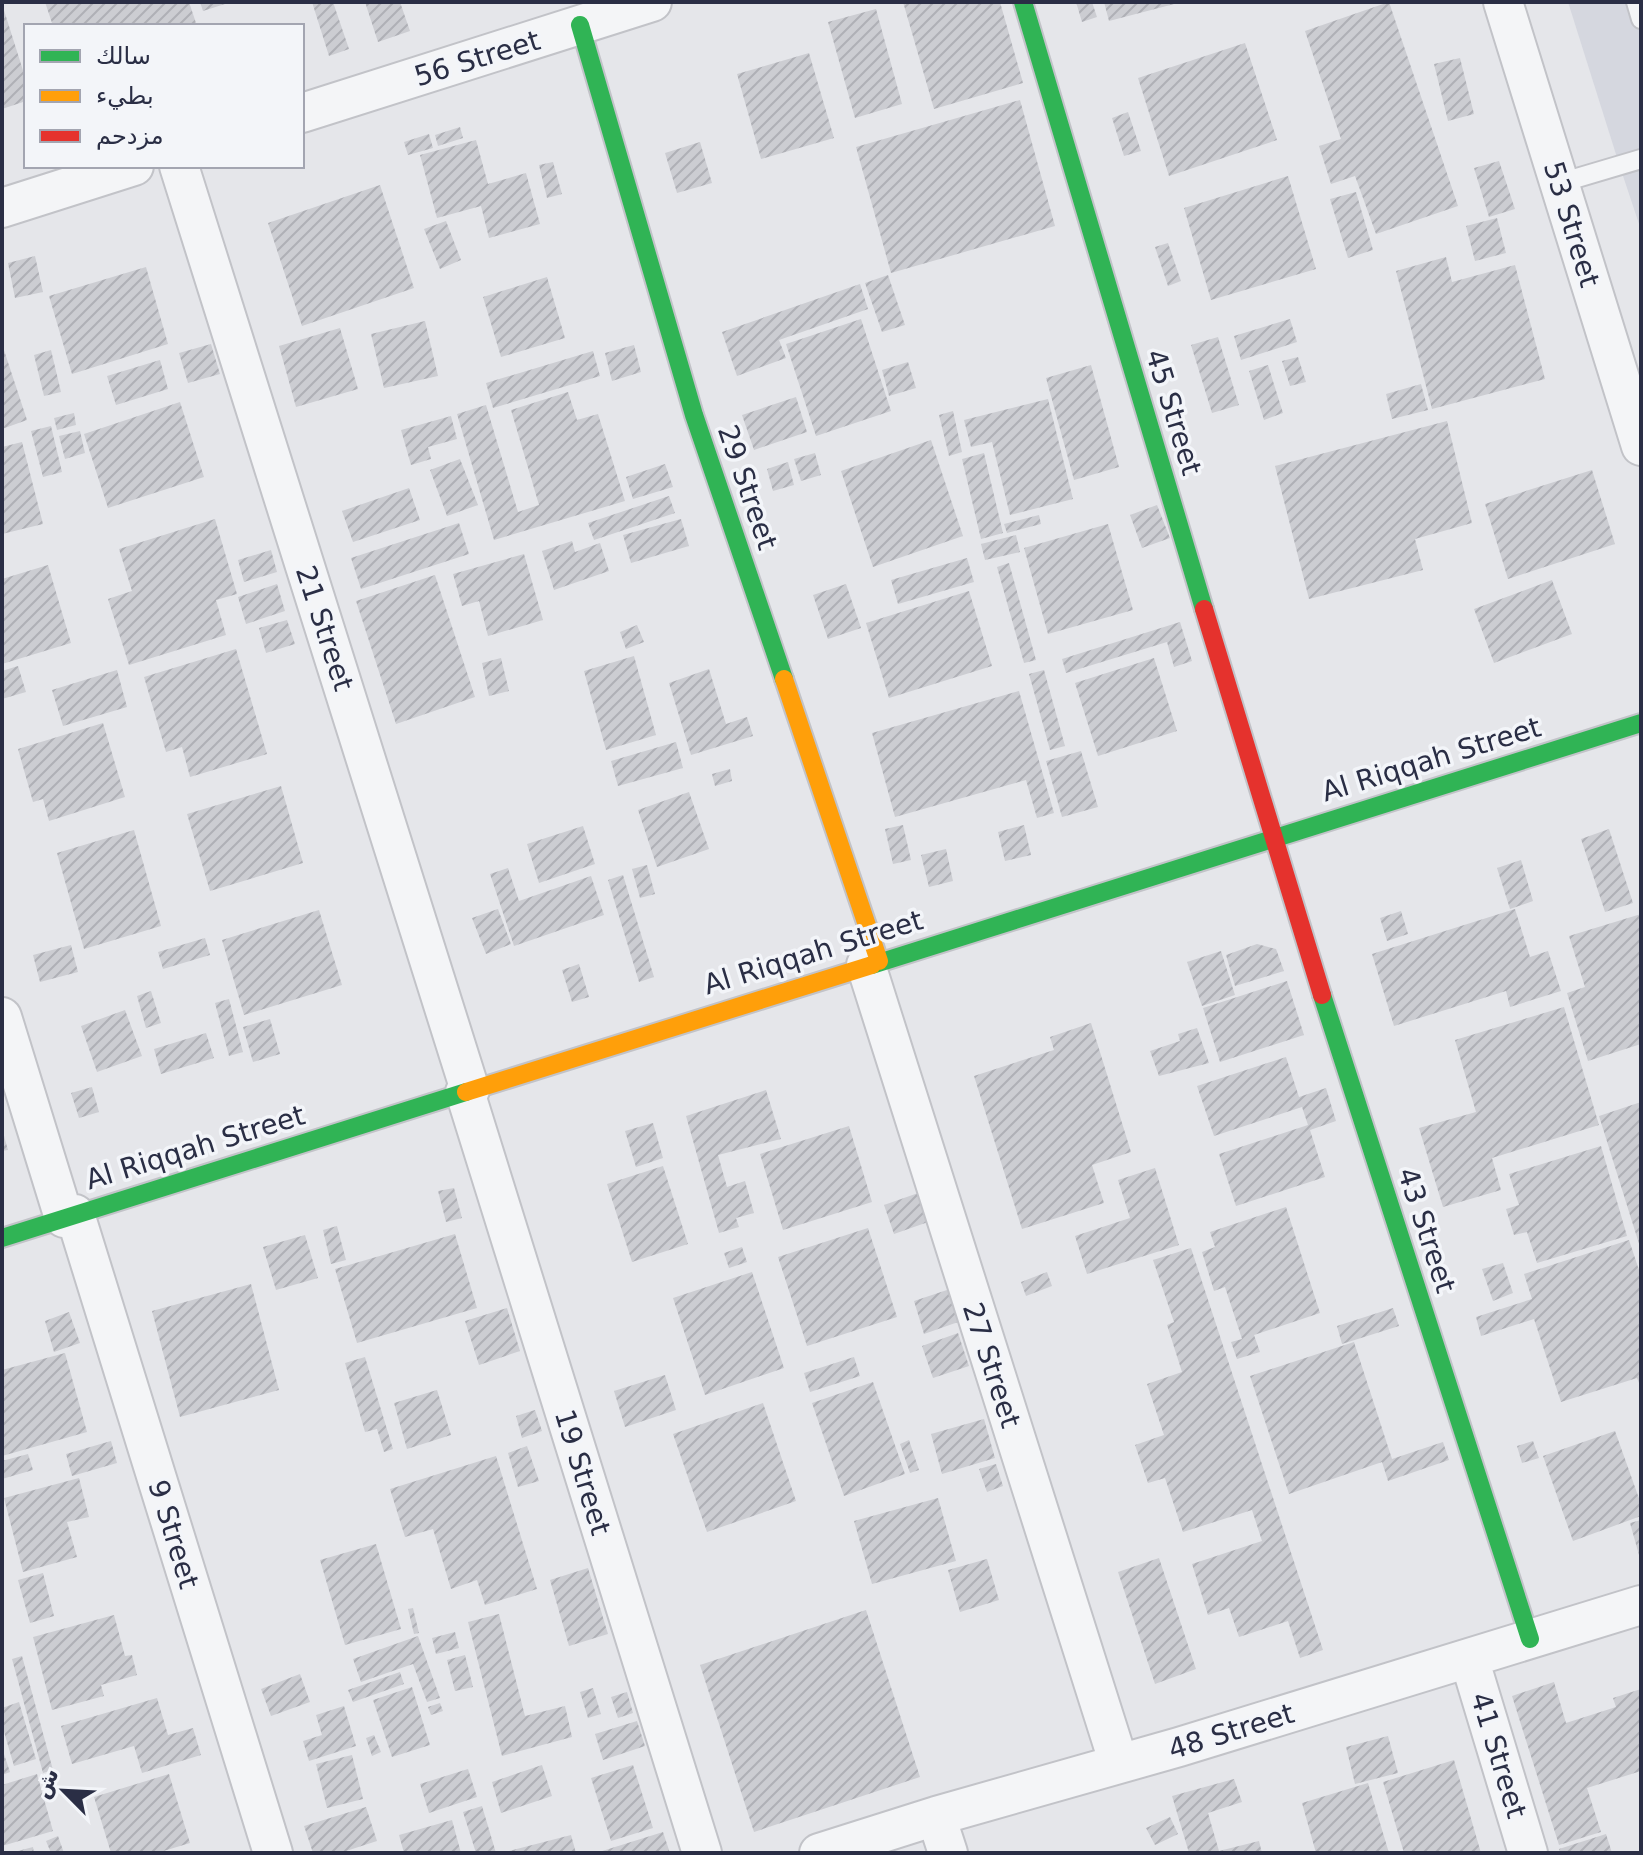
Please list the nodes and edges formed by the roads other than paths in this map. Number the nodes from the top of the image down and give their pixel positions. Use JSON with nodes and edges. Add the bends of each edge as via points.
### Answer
{"nodes":[{"id":1,"x":652,"y":2,"type":"edge"},
{"id":2,"x":1023,"y":2,"type":"edge"},
{"id":3,"x":1503,"y":2,"type":"edge"},
{"id":4,"x":1636,"y":2,"type":"edge"},
{"id":5,"x":1641,"y":19,"type":"edge"},
{"id":6,"x":580,"y":25,"type":"junction"},
{"id":7,"x":304,"y":112,"type":"edge"},
{"id":8,"x":1641,"y":159,"type":"edge"},
{"id":9,"x":128,"y":168,"type":"edge"},
{"id":10,"x":180,"y":168,"type":"edge"},
{"id":11,"x":1560,"y":183,"type":"junction"},
{"id":12,"x":2,"y":208,"type":"edge"},
{"id":13,"x":1641,"y":446,"type":"edge"},
{"id":14,"x":1641,"y":723,"type":"edge"},
{"id":15,"x":1272,"y":838,"type":"junction"},
{"id":16,"x":872,"y":963,"type":"junction"},
{"id":17,"x":2,"y":1017,"type":"edge"},
{"id":18,"x":468,"y":1091,"type":"junction"},
{"id":19,"x":70,"y":1216,"type":"junction"},
{"id":20,"x":2,"y":1238,"type":"edge"},
{"id":21,"x":1641,"y":1605,"type":"edge"},
{"id":22,"x":1530,"y":1639,"type":"junction"},
{"id":23,"x":1469,"y":1658,"type":"junction"},
{"id":24,"x":1119,"y":1764,"type":"junction"},
{"id":25,"x":936,"y":1816,"type":"junction"},
{"id":26,"x":273,"y":1853,"type":"edge"},
{"id":27,"x":702,"y":1853,"type":"edge"},
{"id":28,"x":819,"y":1853,"type":"edge"},
{"id":29,"x":948,"y":1853,"type":"edge"},
{"id":30,"x":1528,"y":1853,"type":"edge"}],
"edges":[{"from":1,"to":6,"type":"street","name":"56 Street"},
{"from":2,"to":15,"type":"street","name":"45 Street"},
{"from":3,"to":11,"type":"street","name":"53 Street"},
{"from":4,"to":5,"type":"lane"},
{"from":6,"to":7,"type":"street","name":"56 Street"},
{"from":6,"to":16,"type":"street","name":"29 Street","via":[[694,415]]},
{"from":8,"to":11,"type":"lane"},
{"from":9,"to":12,"type":"street"},
{"from":10,"to":18,"type":"street","name":"21 Street"},
{"from":11,"to":13,"type":"street","name":"53 Street"},
{"from":14,"to":15,"type":"street","name":"Al Riqqah Street"},
{"from":15,"to":16,"type":"street","name":"Al Riqqah Street"},
{"from":15,"to":22,"type":"street","name":"43 Street"},
{"from":16,"to":18,"type":"street","name":"Al Riqqah Street"},
{"from":16,"to":24,"type":"street","name":"27 Street"},
{"from":17,"to":19,"type":"street","name":"9 Street"},
{"from":18,"to":19,"type":"street","name":"Al Riqqah Street"},
{"from":18,"to":27,"type":"street","name":"19 Street"},
{"from":19,"to":20,"type":"street","name":"Al Riqqah Street"},
{"from":19,"to":26,"type":"street","name":"9 Street"},
{"from":21,"to":22,"type":"street","name":"48 Street"},
{"from":22,"to":23,"type":"street","name":"48 Street"},
{"from":23,"to":24,"type":"street","name":"48 Street"},
{"from":23,"to":30,"type":"street","name":"41 Street"},
{"from":24,"to":25,"type":"street","name":"48 Street"},
{"from":25,"to":28,"type":"street","name":"48 Street"},
{"from":25,"to":29,"type":"street"}]}
